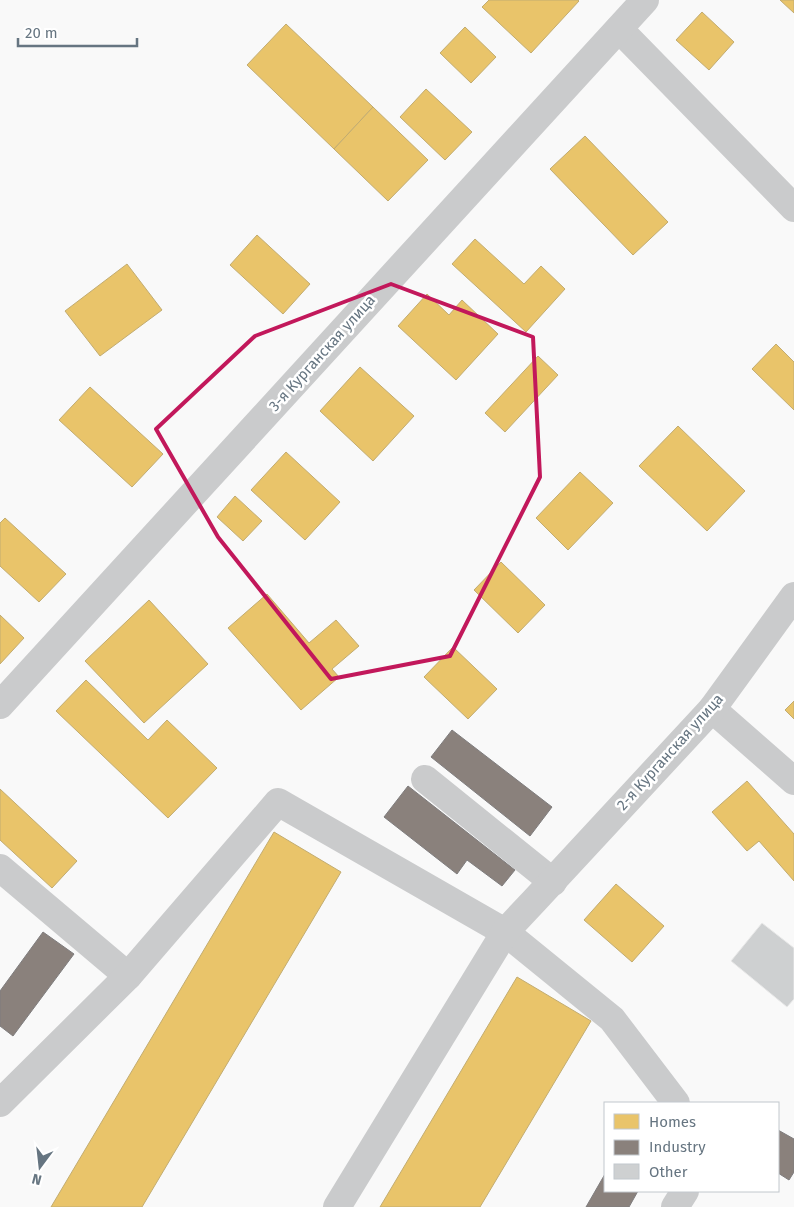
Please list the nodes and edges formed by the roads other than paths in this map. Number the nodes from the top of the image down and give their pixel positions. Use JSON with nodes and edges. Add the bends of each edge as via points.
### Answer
{"nodes":[{"id":1,"x":645,"y":0,"type":"edge"},
{"id":2,"x":618,"y":29,"type":"junction"},
{"id":3,"x":794,"y":208,"type":"edge"},
{"id":4,"x":794,"y":596,"type":"edge"},
{"id":5,"x":0,"y":705,"type":"edge"},
{"id":6,"x":712,"y":709,"type":"junction"},
{"id":7,"x":425,"y":778,"type":"dead end"},
{"id":8,"x":794,"y":782,"type":"edge"},
{"id":9,"x":0,"y":868,"type":"edge"},
{"id":10,"x":544,"y":891,"type":"junction"},
{"id":11,"x":505,"y":932,"type":"junction"},
{"id":12,"x":128,"y":976,"type":"junction"},
{"id":13,"x":675,"y":1102,"type":"edge"},
{"id":14,"x":0,"y":1103,"type":"edge"},
{"id":15,"x":684,"y":1192,"type":"edge"},
{"id":16,"x":337,"y":1207,"type":"edge"},
{"id":17,"x":675,"y":1207,"type":"edge"}],
"edges":[{"from":1,"to":2,"type":"street","name":"3-я Курганская улица"},
{"from":2,"to":3,"type":"street"},
{"from":2,"to":5,"type":"street","name":"3-я Курганская улица"},
{"from":4,"to":6,"type":"street","name":"2-я Курганская улица"},
{"from":6,"to":8,"type":"street"},
{"from":6,"to":10,"type":"street","name":"2-я Курганская улица"},
{"from":7,"to":10,"type":"street"},
{"from":9,"to":12,"type":"street"},
{"from":10,"to":11,"type":"street","name":"2-я Курганская улица"},
{"from":11,"to":12,"type":"street","via":[[278,802]]},
{"from":11,"to":13,"type":"street","via":[[612,1019]]},
{"from":11,"to":16,"type":"street","name":"2-я Курганская улица"},
{"from":12,"to":14,"type":"street"},
{"from":15,"to":17,"type":"street"}]}
